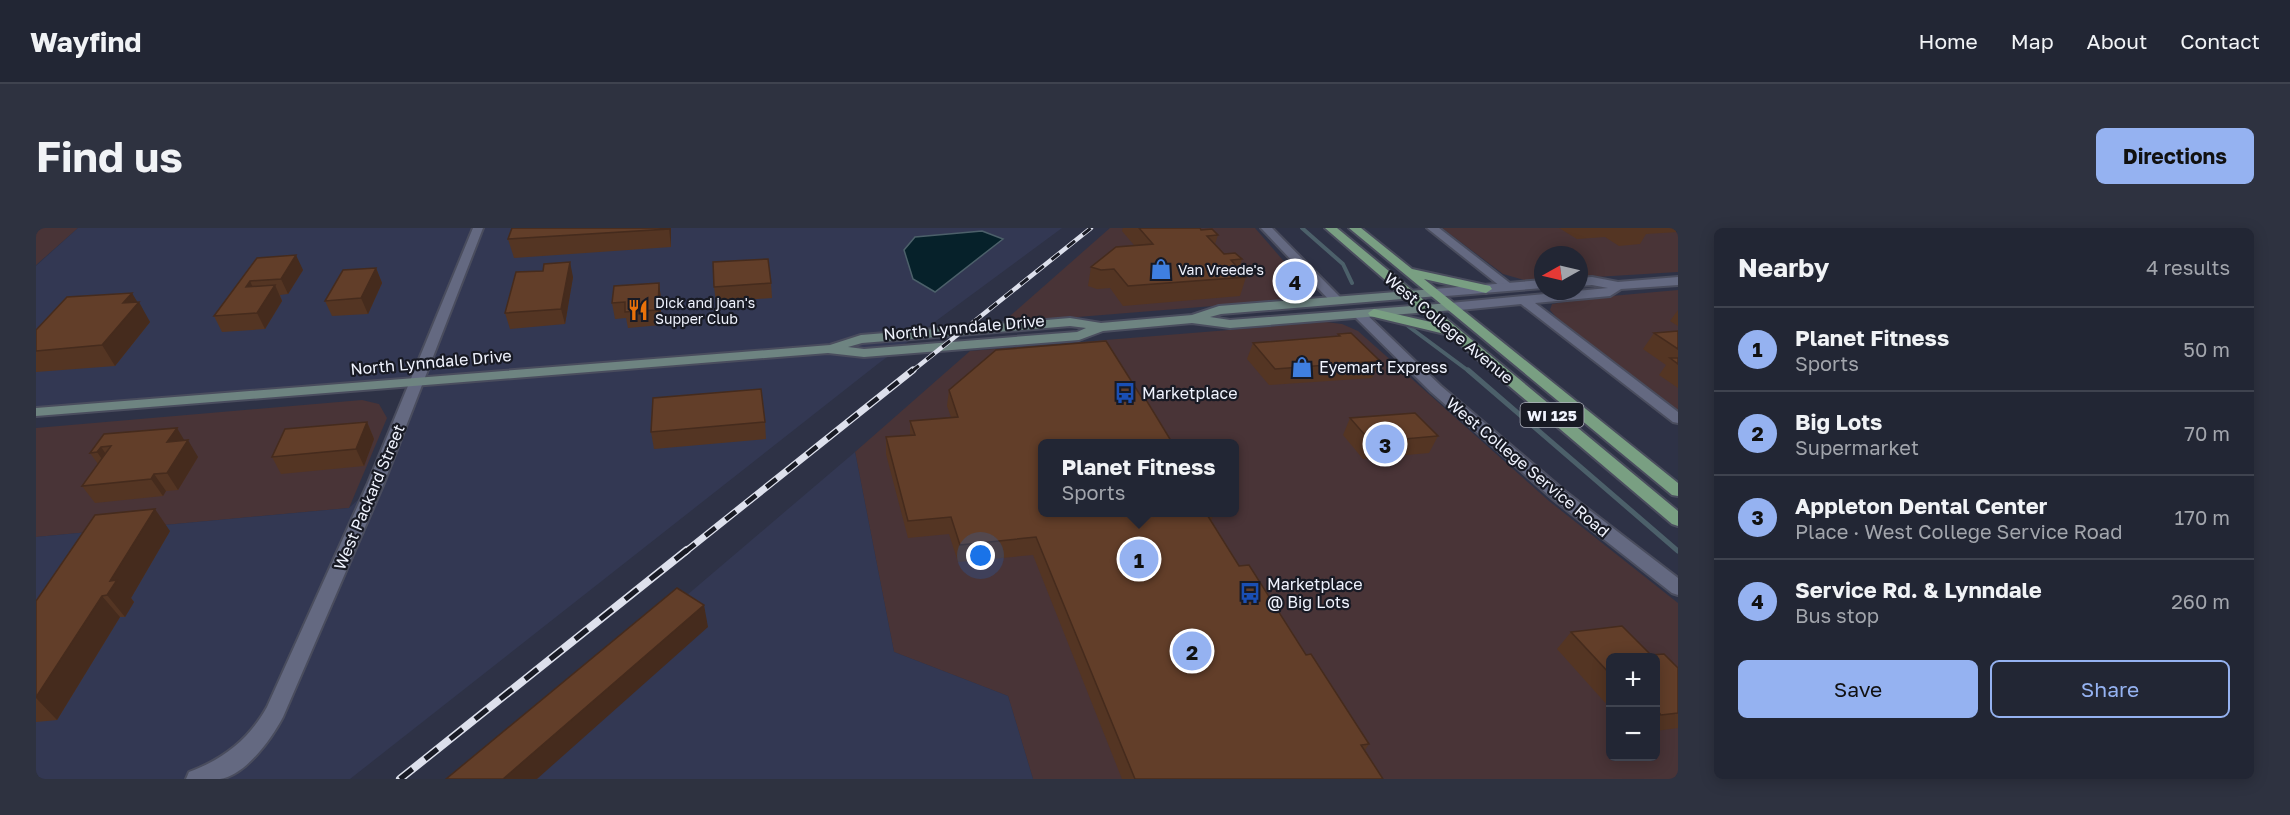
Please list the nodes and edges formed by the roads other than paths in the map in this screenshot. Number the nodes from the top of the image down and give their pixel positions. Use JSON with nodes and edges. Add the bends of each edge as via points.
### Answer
{"nodes":[{"id":1,"x":478,"y":228,"type":"edge"},
{"id":2,"x":1266,"y":228,"type":"edge"},
{"id":3,"x":1330,"y":228,"type":"edge"},
{"id":4,"x":1354,"y":228,"type":"edge"},
{"id":5,"x":1432,"y":228,"type":"edge"},
{"id":6,"x":1405,"y":270,"type":"junction"},
{"id":7,"x":1588,"y":281,"type":"edge"},
{"id":8,"x":1678,"y":281,"type":"edge"},
{"id":9,"x":1534,"y":286,"type":"edge"},
{"id":10,"x":1618,"y":286,"type":"junction"},
{"id":11,"x":1509,"y":287,"type":"junction"},
{"id":12,"x":1486,"y":289,"type":"junction"},
{"id":13,"x":1434,"y":293,"type":"junction"},
{"id":14,"x":1411,"y":295,"type":"junction"},
{"id":15,"x":1524,"y":300,"type":"junction"},
{"id":16,"x":1337,"y":301,"type":"junction"},
{"id":17,"x":1450,"y":307,"type":"junction"},
{"id":18,"x":1427,"y":308,"type":"junction"},
{"id":19,"x":1366,"y":313,"type":"junction"},
{"id":20,"x":1192,"y":319,"type":"junction"},
{"id":21,"x":1457,"y":334,"type":"junction"},
{"id":22,"x":417,"y":381,"type":"junction"},
{"id":23,"x":36,"y":412,"type":"edge"},
{"id":24,"x":1678,"y":419,"type":"edge"},
{"id":25,"x":1678,"y":491,"type":"edge"},
{"id":26,"x":1678,"y":520,"type":"edge"},
{"id":27,"x":1678,"y":588,"type":"edge"},
{"id":28,"x":197,"y":779,"type":"edge"}],
"edges":[{"from":1,"to":22,"type":"street","name":"West Packard Street"},
{"from":2,"to":16,"type":"street"},
{"from":3,"to":14,"type":"main road","name":"West College Avenue","number":"WI 125"},
{"from":4,"to":6,"type":"main road","name":"West College Avenue","number":"WI 125"},
{"from":5,"to":11,"type":"street"},
{"from":6,"to":12,"type":"main road"},
{"from":6,"to":13,"type":"main road","name":"West College Avenue","number":"WI 125"},
{"from":7,"to":10,"type":"street"},
{"from":8,"to":10,"type":"street"},
{"from":9,"to":11,"type":"street"},
{"from":10,"to":15,"type":"street","via":[[1610,292]]},
{"from":11,"to":12,"type":"street"},
{"from":12,"to":13,"type":"street"},
{"from":13,"to":14,"type":"main road","name":"North Lynndale Drive"},
{"from":13,"to":17,"type":"main road","name":"West College Avenue","number":"WI 125"},
{"from":14,"to":16,"type":"main road","name":"North Lynndale Drive"},
{"from":14,"to":18,"type":"main road","name":"West College Avenue","number":"WI 125"},
{"from":15,"to":17,"type":"street"},
{"from":15,"to":24,"type":"street"},
{"from":16,"to":20,"type":"main road","name":"North Lynndale Drive","via":[[1218,310]]},
{"from":17,"to":18,"type":"main road","name":"North Lynndale Drive"},
{"from":17,"to":25,"type":"main road","name":"West College Avenue","number":"WI 125"},
{"from":18,"to":19,"type":"main road","name":"North Lynndale Drive"},
{"from":18,"to":21,"type":"main road","name":"West College Avenue","number":"WI 125"},
{"from":19,"to":20,"type":"main road","name":"North Lynndale Drive","via":[[1230,324]]},
{"from":19,"to":21,"type":"main road","via":[[1420,322]]},
{"from":19,"to":27,"type":"street","name":"West College Service Road","via":[[1436,389],[1560,496]]},
{"from":20,"to":22,"type":"main road","name":"North Lynndale Drive","via":[[1101,327],[1079,336],[864,354],[828,349]]},
{"from":21,"to":26,"type":"main road","name":"West College Avenue","number":"WI 125"},
{"from":22,"to":23,"type":"main road","name":"North Lynndale Drive"},
{"from":22,"to":28,"type":"street","name":"West Packard Street","via":[[276,711],[256,744],[219,771]]}]}
